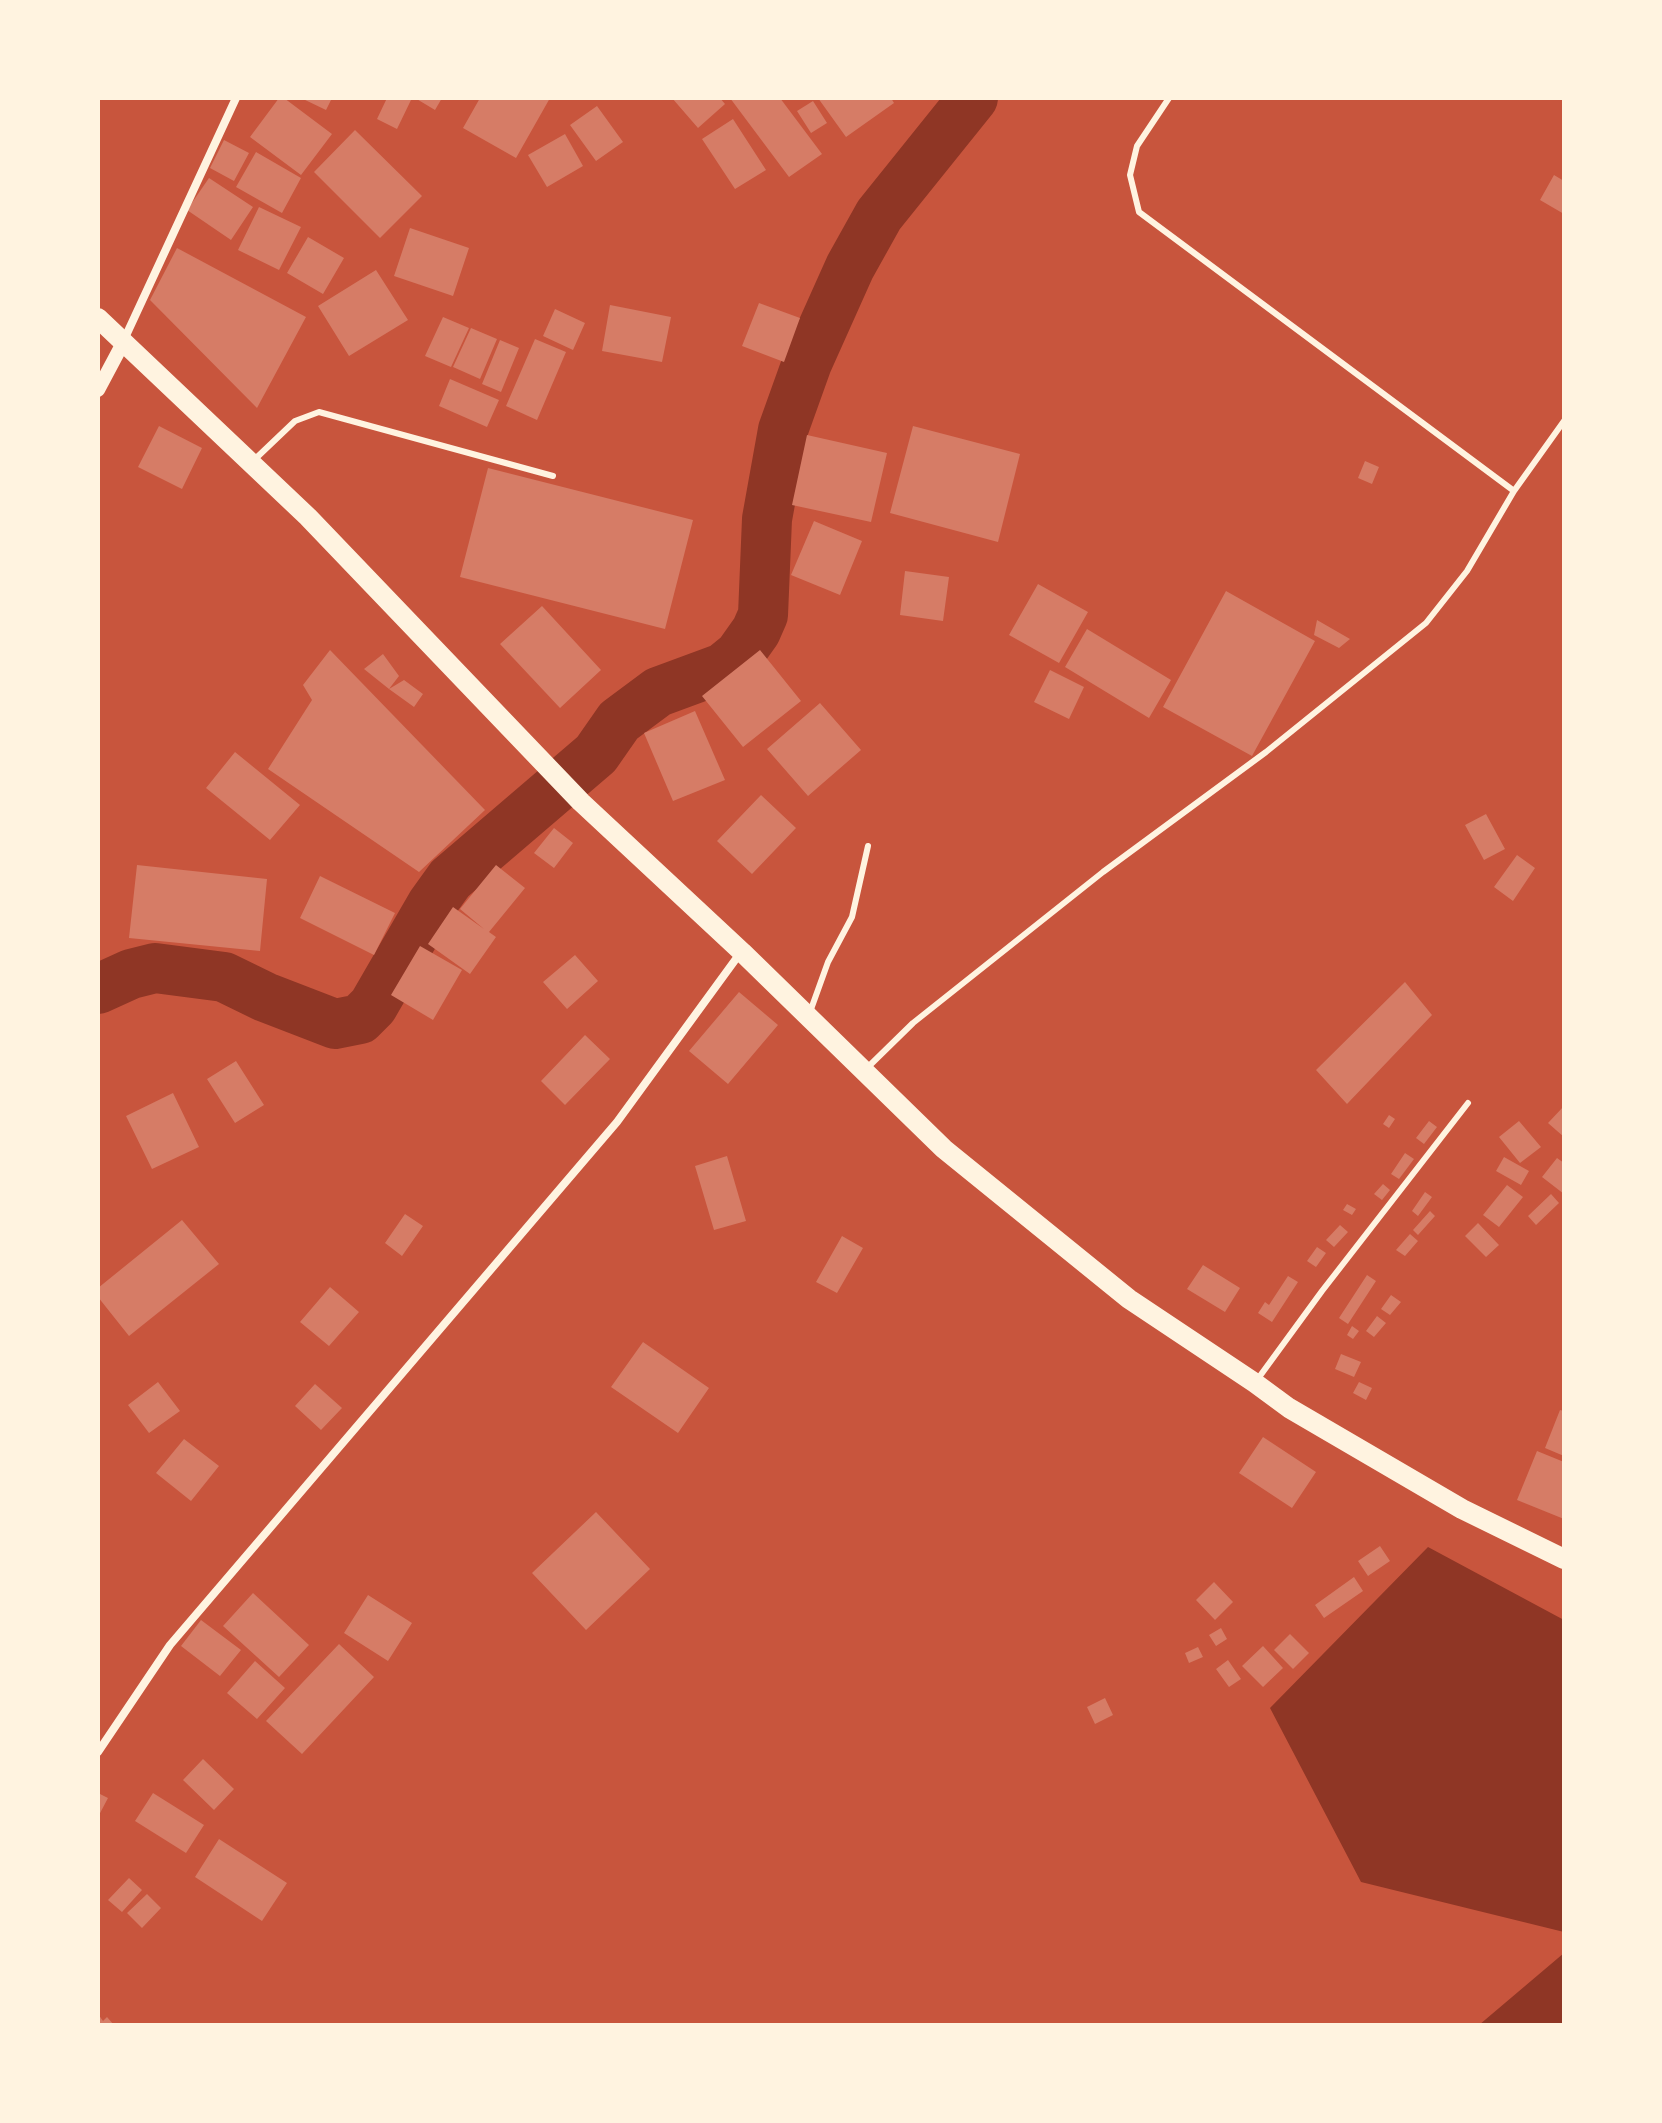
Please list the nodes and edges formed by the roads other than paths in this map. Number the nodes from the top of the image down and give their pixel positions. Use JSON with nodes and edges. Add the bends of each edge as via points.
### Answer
{"nodes":[{"id":1,"x":236,"y":98,"type":"edge"},
{"id":2,"x":1169,"y":98,"type":"edge"},
{"id":3,"x":98,"y":318,"type":"edge"},
{"id":4,"x":123,"y":343,"type":"junction"},
{"id":5,"x":98,"y":390,"type":"edge"},
{"id":6,"x":1564,"y":421,"type":"edge"},
{"id":7,"x":250,"y":463,"type":"junction"},
{"id":8,"x":553,"y":476,"type":"dead end"},
{"id":9,"x":1514,"y":491,"type":"junction"},
{"id":10,"x":868,"y":846,"type":"dead end"},
{"id":11,"x":742,"y":952,"type":"junction"},
{"id":12,"x":808,"y":1019,"type":"junction"},
{"id":13,"x":863,"y":1072,"type":"junction"},
{"id":14,"x":1468,"y":1103,"type":"dead end"},
{"id":15,"x":1255,"y":1383,"type":"junction"},
{"id":16,"x":1564,"y":1559,"type":"edge"},
{"id":17,"x":98,"y":1752,"type":"edge"}],
"edges":[{"from":1,"to":4,"type":"street"},
{"from":2,"to":9,"type":"lane","via":[[1137,146],[1130,175],[1139,212]]},
{"from":3,"to":4,"type":"main road"},
{"from":4,"to":5,"type":"street"},
{"from":4,"to":7,"type":"main road"},
{"from":6,"to":9,"type":"lane"},
{"from":7,"to":8,"type":"lane","via":[[295,421],[319,412]]},
{"from":7,"to":11,"type":"main road","via":[[581,802]]},
{"from":9,"to":13,"type":"lane","via":[[1467,571],[1426,623],[913,1023]]},
{"from":10,"to":12,"type":"lane","via":[[852,917],[828,962]]},
{"from":11,"to":12,"type":"main road"},
{"from":11,"to":17,"type":"street","via":[[617,1122],[170,1645]]},
{"from":12,"to":13,"type":"main road"},
{"from":13,"to":15,"type":"main road","via":[[944,1149],[1129,1299]]},
{"from":14,"to":15,"type":"lane"},
{"from":15,"to":16,"type":"main road","via":[[1462,1509]]}]}
